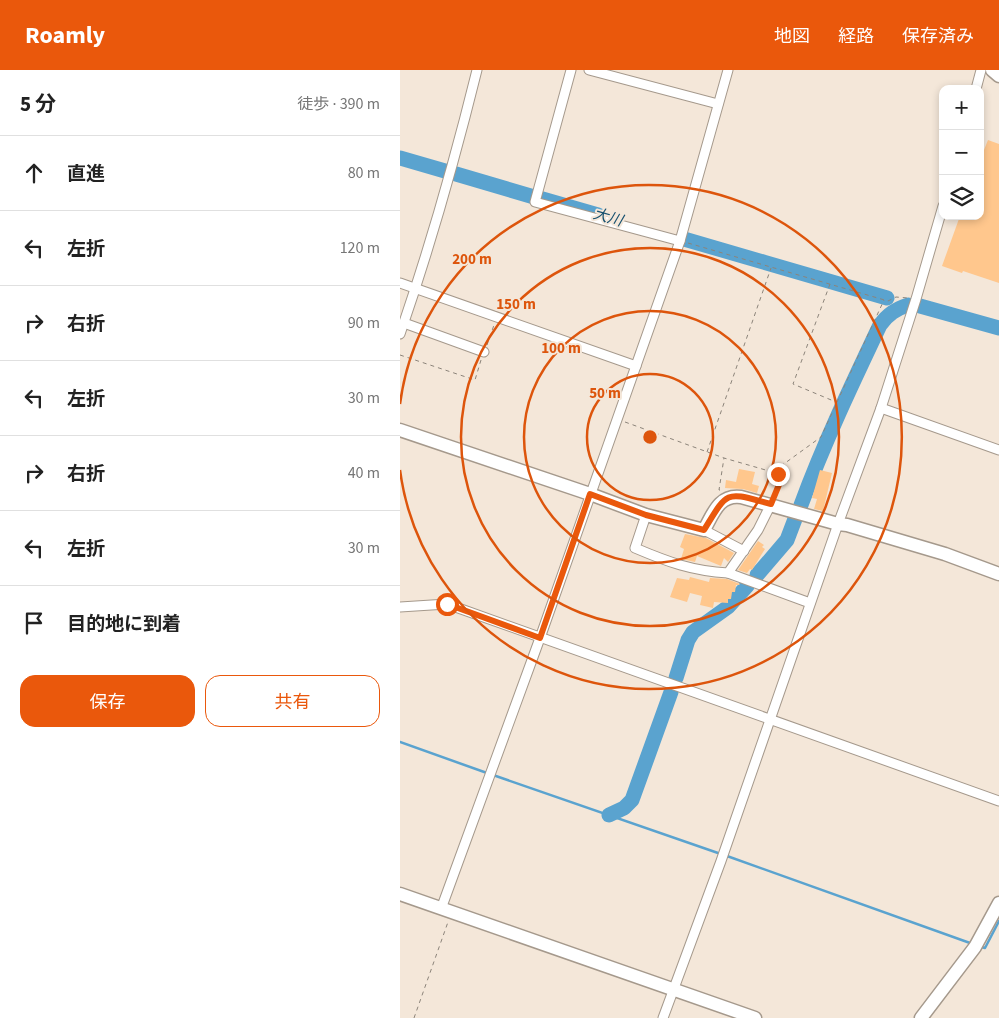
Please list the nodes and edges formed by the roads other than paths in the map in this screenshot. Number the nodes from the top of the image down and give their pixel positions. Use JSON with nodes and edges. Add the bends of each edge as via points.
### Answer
{"nodes":[{"id":1,"x":477,"y":70,"type":"edge"},
{"id":2,"x":570,"y":70,"type":"edge"},
{"id":3,"x":589,"y":70,"type":"edge"},
{"id":4,"x":728,"y":70,"type":"edge"},
{"id":5,"x":982,"y":70,"type":"edge"},
{"id":6,"x":992,"y":70,"type":"edge"},
{"id":7,"x":999,"y":76,"type":"edge"},
{"id":8,"x":977,"y":85,"type":"edge"},
{"id":9,"x":718,"y":104,"type":"junction"},
{"id":10,"x":939,"y":220,"type":"edge"},
{"id":11,"x":680,"y":241,"type":"junction"},
{"id":12,"x":400,"y":283,"type":"edge"},
{"id":13,"x":416,"y":289,"type":"junction"},
{"id":14,"x":404,"y":323,"type":"junction"},
{"id":15,"x":400,"y":334,"type":"edge"},
{"id":16,"x":484,"y":352,"type":"road end"},
{"id":17,"x":636,"y":366,"type":"junction"},
{"id":18,"x":881,"y":408,"type":"junction"},
{"id":19,"x":400,"y":430,"type":"edge"},
{"id":20,"x":999,"y":450,"type":"edge"},
{"id":21,"x":590,"y":494,"type":"junction"},
{"id":22,"x":771,"y":504,"type":"junction"},
{"id":23,"x":646,"y":515,"type":"junction"},
{"id":24,"x":838,"y":524,"type":"junction"},
{"id":25,"x":704,"y":530,"type":"junction"},
{"id":26,"x":744,"y":551,"type":"junction"},
{"id":27,"x":728,"y":573,"type":"junction"},
{"id":28,"x":999,"y":574,"type":"edge"},
{"id":29,"x":810,"y":603,"type":"junction"},
{"id":30,"x":400,"y":607,"type":"edge"},
{"id":31,"x":540,"y":638,"type":"junction"},
{"id":32,"x":770,"y":719,"type":"junction"},
{"id":33,"x":999,"y":801,"type":"edge"},
{"id":34,"x":400,"y":894,"type":"edge"},
{"id":35,"x":999,"y":903,"type":"edge"},
{"id":36,"x":446,"y":911,"type":"junction"},
{"id":37,"x":673,"y":991,"type":"junction"},
{"id":38,"x":664,"y":1018,"type":"edge"},
{"id":39,"x":755,"y":1018,"type":"edge"},
{"id":40,"x":921,"y":1018,"type":"edge"}],
"edges":[{"from":1,"to":13,"type":"street","via":[[451,174]]},
{"from":2,"to":11,"type":"street","via":[[536,202]]},
{"from":3,"to":9,"type":"street"},
{"from":4,"to":9,"type":"street"},
{"from":5,"to":8,"type":"street"},
{"from":6,"to":7,"type":"street"},
{"from":9,"to":11,"type":"street"},
{"from":10,"to":18,"type":"street"},
{"from":11,"to":17,"type":"street"},
{"from":12,"to":13,"type":"street"},
{"from":13,"to":14,"type":"street"},
{"from":13,"to":17,"type":"street"},
{"from":14,"to":15,"type":"street"},
{"from":14,"to":16,"type":"street"},
{"from":17,"to":21,"type":"street"},
{"from":18,"to":20,"type":"street"},
{"from":18,"to":24,"type":"street"},
{"from":19,"to":21,"type":"street"},
{"from":21,"to":23,"type":"street"},
{"from":21,"to":31,"type":"street"},
{"from":22,"to":24,"type":"street"},
{"from":22,"to":25,"type":"street","via":[[732,496],[725,498]]},
{"from":22,"to":26,"type":"street"},
{"from":23,"to":25,"type":"street"},
{"from":23,"to":27,"type":"street","via":[[635,548],[676,565],[705,572]]},
{"from":24,"to":28,"type":"street","via":[[945,554]]},
{"from":24,"to":29,"type":"street"},
{"from":25,"to":26,"type":"street"},
{"from":26,"to":27,"type":"street"},
{"from":27,"to":29,"type":"street"},
{"from":29,"to":32,"type":"street"},
{"from":30,"to":31,"type":"street","via":[[447,604]]},
{"from":31,"to":32,"type":"street"},
{"from":31,"to":36,"type":"street","via":[[490,775]]},
{"from":32,"to":33,"type":"street"},
{"from":32,"to":37,"type":"street"},
{"from":34,"to":36,"type":"street"},
{"from":35,"to":40,"type":"street","via":[[975,947]]},
{"from":36,"to":37,"type":"street"},
{"from":37,"to":38,"type":"street"},
{"from":37,"to":39,"type":"street"}]}
